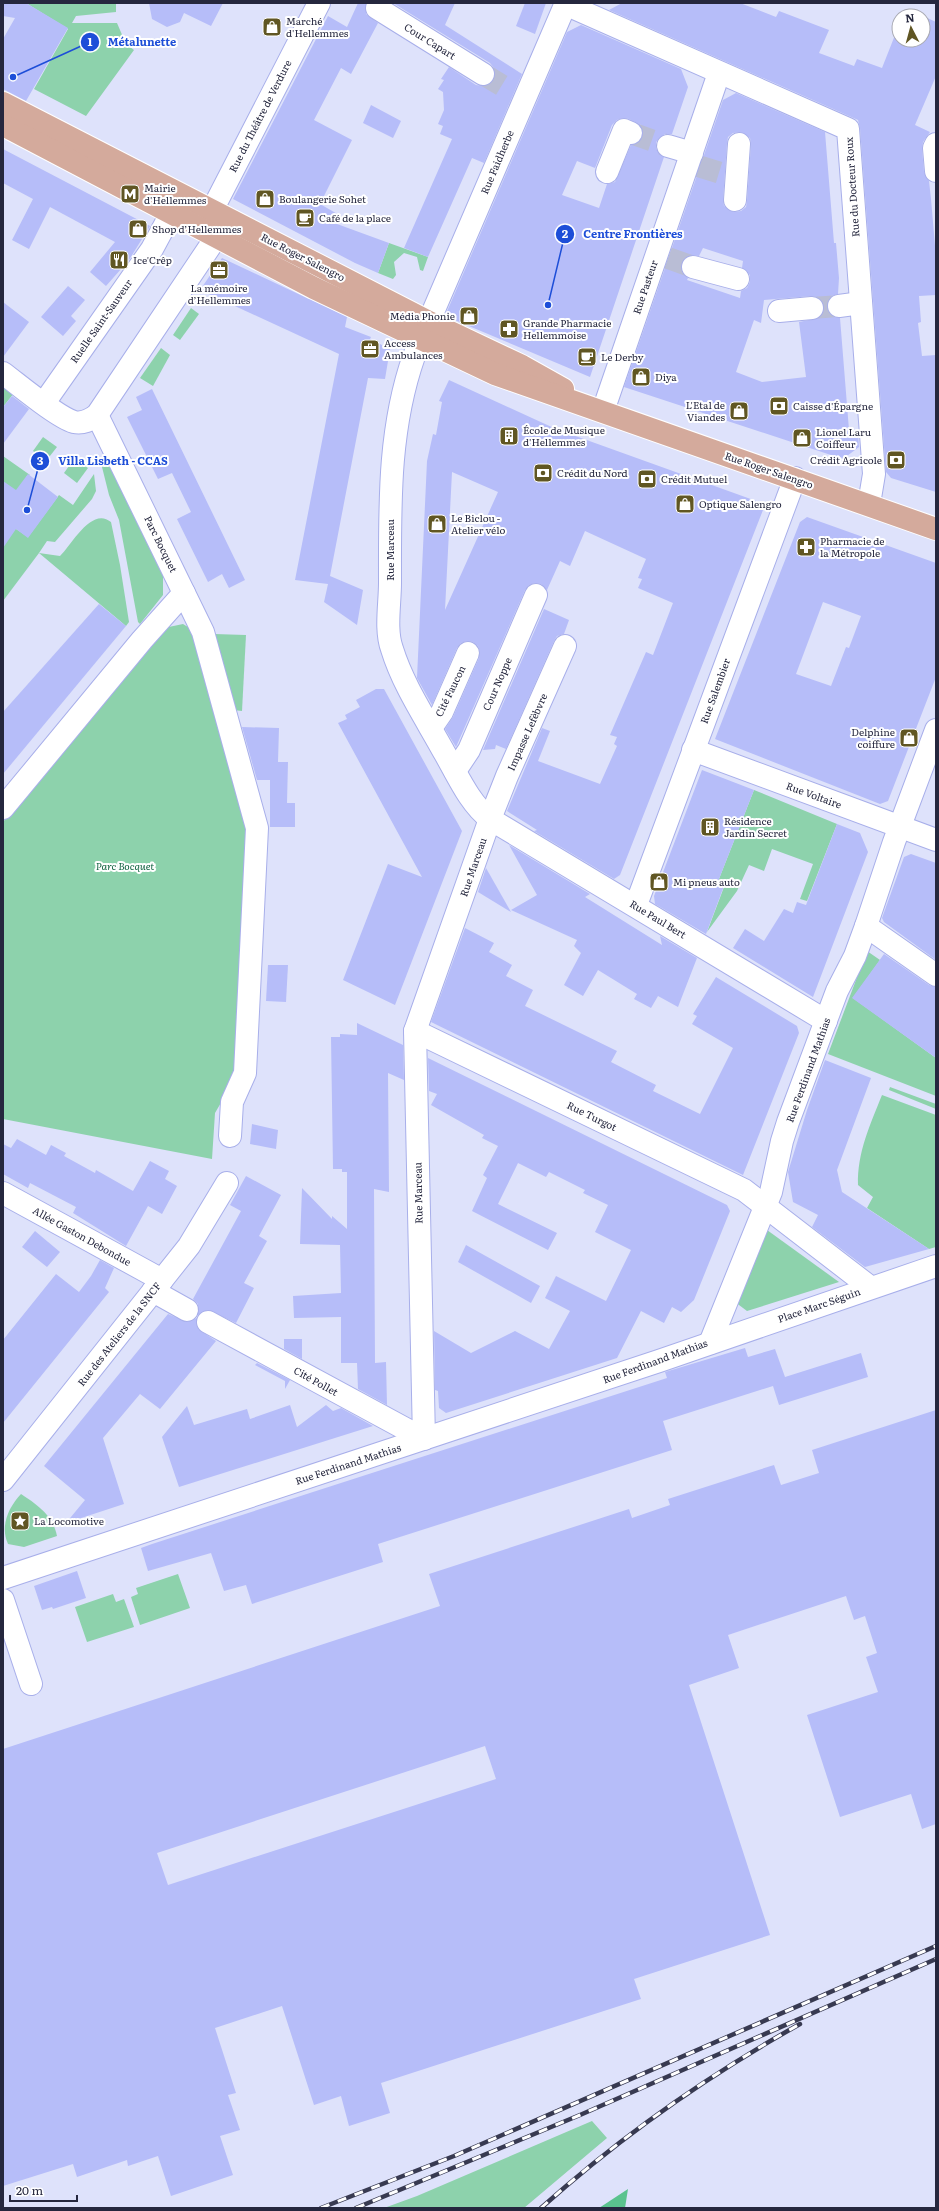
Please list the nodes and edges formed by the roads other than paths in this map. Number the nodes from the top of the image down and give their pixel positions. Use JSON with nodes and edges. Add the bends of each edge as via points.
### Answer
{"nodes":[{"id":1,"x":319,"y":3,"type":"edge"},
{"id":2,"x":566,"y":4,"type":"edge"},
{"id":3,"x":377,"y":8,"type":"dead end"},
{"id":4,"x":719,"y":73,"type":"junction"},
{"id":5,"x":483,"y":74,"type":"tunnel mouth"},
{"id":6,"x":3,"y":103,"type":"edge"},
{"id":7,"x":3,"y":125,"type":"edge"},
{"id":8,"x":631,"y":133,"type":"dead end"},
{"id":9,"x":739,"y":144,"type":"dead end"},
{"id":10,"x":936,"y":144,"type":"edge"},
{"id":11,"x":668,"y":146,"type":"tunnel mouth"},
{"id":12,"x":693,"y":161,"type":"junction"},
{"id":13,"x":936,"y":171,"type":"edge"},
{"id":14,"x":607,"y":172,"type":"dead end"},
{"id":15,"x":735,"y":200,"type":"dead end"},
{"id":16,"x":177,"y":203,"type":"junction"},
{"id":17,"x":215,"y":224,"type":"junction"},
{"id":18,"x":693,"y":267,"type":"tunnel mouth"},
{"id":19,"x":738,"y":279,"type":"dead end"},
{"id":20,"x":861,"y":303,"type":"junction"},
{"id":21,"x":839,"y":306,"type":"tunnel mouth"},
{"id":22,"x":812,"y":308,"type":"tunnel mouth"},
{"id":23,"x":779,"y":312,"type":"dead end"},
{"id":24,"x":424,"y":331,"type":"junction"},
{"id":25,"x":3,"y":373,"type":"edge"},
{"id":26,"x":44,"y":403,"type":"junction"},
{"id":27,"x":603,"y":411,"type":"junction"},
{"id":28,"x":97,"y":415,"type":"junction"},
{"id":29,"x":795,"y":478,"type":"junction"},
{"id":30,"x":869,"y":504,"type":"junction"},
{"id":31,"x":936,"y":529,"type":"edge"},
{"id":32,"x":184,"y":593,"type":"junction"},
{"id":33,"x":536,"y":595,"type":"dead end"},
{"id":34,"x":566,"y":646,"type":"dead end"},
{"id":35,"x":468,"y":653,"type":"dead end"},
{"id":36,"x":431,"y":728,"type":"junction"},
{"id":37,"x":936,"y":730,"type":"edge"},
{"id":38,"x":693,"y":750,"type":"junction"},
{"id":39,"x":455,"y":771,"type":"junction"},
{"id":40,"x":3,"y":808,"type":"edge"},
{"id":41,"x":490,"y":819,"type":"junction"},
{"id":42,"x":900,"y":827,"type":"junction"},
{"id":43,"x":936,"y":840,"type":"edge"},
{"id":44,"x":636,"y":905,"type":"junction"},
{"id":45,"x":866,"y":926,"type":"junction"},
{"id":46,"x":936,"y":975,"type":"edge"},
{"id":47,"x":826,"y":1021,"type":"junction"},
{"id":48,"x":415,"y":1031,"type":"junction"},
{"id":49,"x":230,"y":1136,"type":"dead end"},
{"id":50,"x":227,"y":1183,"type":"dead end"},
{"id":51,"x":3,"y":1193,"type":"edge"},
{"id":52,"x":765,"y":1207,"type":"junction"},
{"id":53,"x":936,"y":1266,"type":"edge"},
{"id":54,"x":157,"y":1285,"type":"junction"},
{"id":55,"x":870,"y":1287,"type":"junction"},
{"id":56,"x":187,"y":1310,"type":"dead end"},
{"id":57,"x":208,"y":1322,"type":"dead end"},
{"id":58,"x":710,"y":1343,"type":"junction"},
{"id":59,"x":424,"y":1439,"type":"junction"},
{"id":60,"x":3,"y":1480,"type":"edge"},
{"id":61,"x":3,"y":1578,"type":"edge"},
{"id":62,"x":3,"y":1600,"type":"edge"},
{"id":63,"x":31,"y":1684,"type":"dead end"}],
"edges":[{"from":1,"to":17,"type":"street","name":"Rue du Théâtre de Verdure"},
{"from":2,"to":4,"type":"street","name":"Rue du Docteur Roux"},
{"from":2,"to":24,"type":"street","name":"Rue Faidherbe","via":[[518,96]]},
{"from":3,"to":5,"type":"street","name":"Cour Capart"},
{"from":4,"to":12,"type":"street","name":"Rue Pasteur"},
{"from":4,"to":20,"type":"street","name":"Rue du Docteur Roux","via":[[848,129]]},
{"from":6,"to":16,"type":"main road","name":"Rue Roger Salengro"},
{"from":7,"to":16,"type":"main road","name":"Rue Roger Salengro"},
{"from":8,"to":14,"type":"street","via":[[624,130]]},
{"from":9,"to":15,"type":"street","via":[[729,175]]},
{"from":10,"to":13,"type":"street"},
{"from":11,"to":12,"type":"street"},
{"from":12,"to":27,"type":"street","name":"Rue Pasteur","via":[[662,256]]},
{"from":16,"to":17,"type":"main road","name":"Rue Roger Salengro"},
{"from":16,"to":26,"type":"street","name":"Ruelle Saint-Sauveur","via":[[152,249]]},
{"from":17,"to":24,"type":"main road","name":"Rue Roger Salengro"},
{"from":17,"to":28,"type":"street"},
{"from":18,"to":19,"type":"street"},
{"from":20,"to":21,"type":"street"},
{"from":20,"to":30,"type":"street","name":"Rue du Docteur Roux","via":[[874,474]]},
{"from":22,"to":23,"type":"street"},
{"from":24,"to":27,"type":"main road","name":"Rue Roger Salengro","via":[[522,366]]},
{"from":24,"to":36,"type":"street","name":"Rue Marceau","via":[[406,379],[393,443],[390,480],[390,634],[391,648],[396,660]]},
{"from":25,"to":26,"type":"street"},
{"from":26,"to":28,"type":"street","via":[[74,422],[88,421]]},
{"from":27,"to":29,"type":"main road","name":"Rue Roger Salengro"},
{"from":28,"to":32,"type":"street","name":"Parc Bocquet"},
{"from":29,"to":30,"type":"main road","name":"Rue Roger Salengro"},
{"from":29,"to":38,"type":"street","name":"Rue Salembier"},
{"from":30,"to":31,"type":"main road","name":"Rue Roger Salengro"},
{"from":32,"to":40,"type":"street"},
{"from":32,"to":49,"type":"street","name":"Parc Bocquet","via":[[203,632],[257,828],[245,1073],[232,1102]]},
{"from":33,"to":39,"type":"street","name":"Cour Noppe","via":[[469,750]]},
{"from":34,"to":41,"type":"street","name":"Impasse Lefèbvre","via":[[506,776]]},
{"from":35,"to":36,"type":"street","name":"Cité Faucon","via":[[442,712]]},
{"from":36,"to":39,"type":"street","name":"Rue Marceau"},
{"from":37,"to":42,"type":"street","name":"Rue Ferdinand Mathias"},
{"from":38,"to":42,"type":"street","name":"Rue Voltaire"},
{"from":38,"to":44,"type":"street","name":"Rue Salembier"},
{"from":39,"to":41,"type":"street","name":"Rue Marceau","via":[[476,806]]},
{"from":41,"to":44,"type":"street","name":"Rue Paul Bert"},
{"from":41,"to":48,"type":"street","name":"Rue Marceau"},
{"from":42,"to":43,"type":"street","name":"Rue Voltaire"},
{"from":42,"to":45,"type":"street","name":"Rue Ferdinand Mathias"},
{"from":44,"to":47,"type":"street","name":"Rue Paul Bert"},
{"from":45,"to":46,"type":"street"},
{"from":45,"to":47,"type":"street","name":"Rue Ferdinand Mathias"},
{"from":47,"to":52,"type":"street","name":"Rue Ferdinand Mathias","via":[[782,1141],[774,1181]]},
{"from":48,"to":52,"type":"street","name":"Rue Turgot","via":[[744,1190]]},
{"from":48,"to":59,"type":"street","name":"Rue Marceau"},
{"from":50,"to":54,"type":"street","name":"Rue des Ateliers de la SNCF","via":[[199,1232]]},
{"from":51,"to":54,"type":"street","name":"Allée Gaston Debondue"},
{"from":52,"to":55,"type":"street","name":"Place Marc Séguin"},
{"from":52,"to":58,"type":"street","name":"Rue Ferdinand Mathias"},
{"from":53,"to":55,"type":"street"},
{"from":54,"to":56,"type":"street"},
{"from":54,"to":60,"type":"street","name":"Rue des Ateliers de la SNCF"},
{"from":55,"to":58,"type":"street","name":"Place Marc Séguin"},
{"from":57,"to":59,"type":"street","name":"Cité Pollet"},
{"from":58,"to":59,"type":"street","name":"Rue Ferdinand Mathias"},
{"from":59,"to":61,"type":"street","name":"Rue Ferdinand Mathias"},
{"from":62,"to":63,"type":"street"}]}
